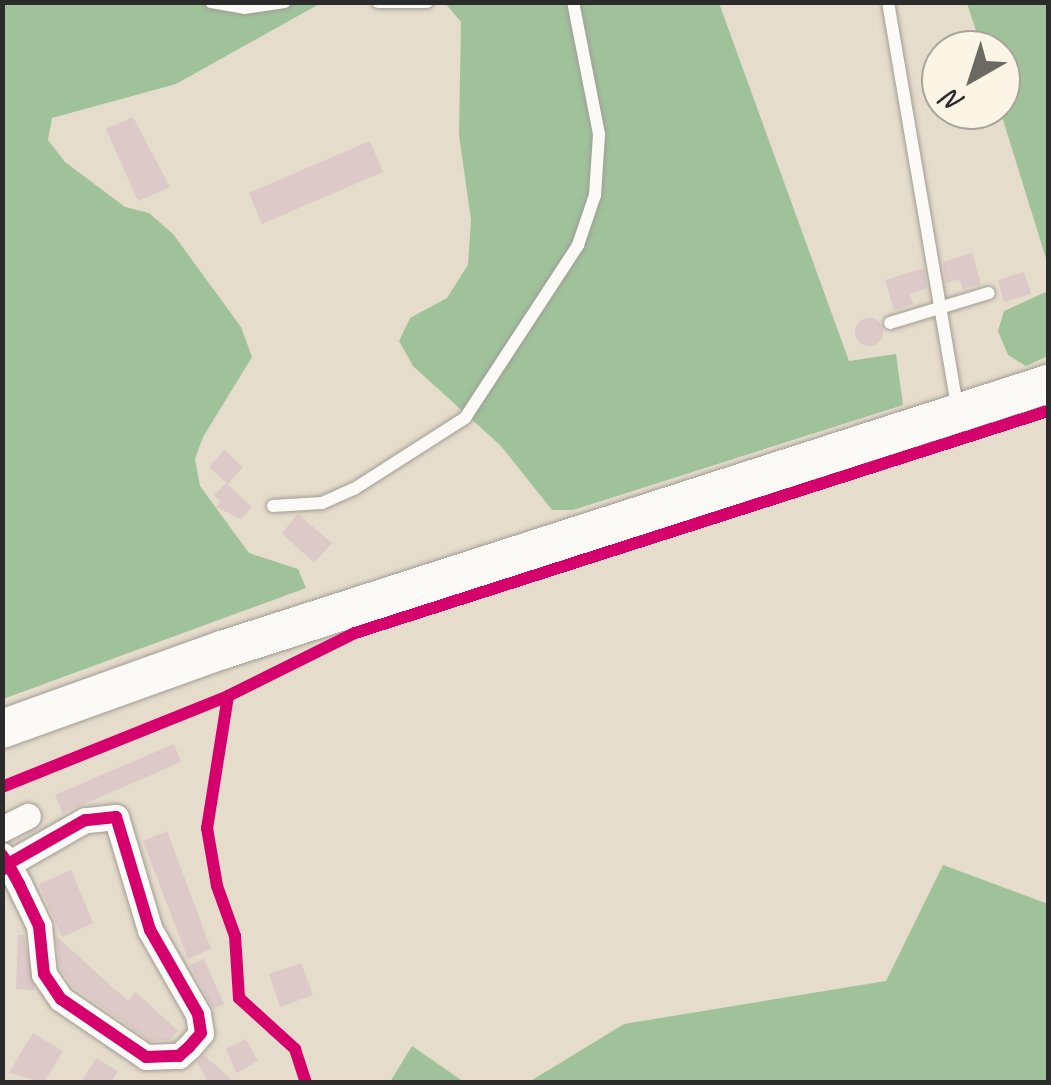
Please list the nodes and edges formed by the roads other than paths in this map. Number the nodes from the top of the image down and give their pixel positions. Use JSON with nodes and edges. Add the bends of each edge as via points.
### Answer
{"nodes":[{"id":1,"x":211,"y":2,"type":"edge"},
{"id":2,"x":284,"y":2,"type":"edge"},
{"id":3,"x":378,"y":2,"type":"edge"},
{"id":4,"x":426,"y":2,"type":"edge"},
{"id":5,"x":573,"y":2,"type":"edge"},
{"id":6,"x":888,"y":2,"type":"edge"},
{"id":7,"x":990,"y":293,"type":"dead end"},
{"id":8,"x":938,"y":308,"type":"junction"},
{"id":9,"x":890,"y":323,"type":"dead end"},
{"id":10,"x":1048,"y":384,"type":"edge"},
{"id":11,"x":958,"y":412,"type":"junction"},
{"id":12,"x":272,"y":506,"type":"dead end"},
{"id":13,"x":2,"y":729,"type":"edge"},
{"id":14,"x":28,"y":816,"type":"dead end"},
{"id":15,"x":2,"y":829,"type":"edge"},
{"id":16,"x":4,"y":863,"type":"edge"}],
"edges":[{"from":1,"to":2,"type":"lane","via":[[244,8]]},
{"from":3,"to":4,"type":"lane"},
{"from":5,"to":12,"type":"lane","via":[[600,134],[596,195],[578,245],[484,396],[454,427],[322,503]]},
{"from":6,"to":8,"type":"lane"},
{"from":7,"to":8,"type":"lane"},
{"from":8,"to":9,"type":"lane"},
{"from":8,"to":11,"type":"lane"},
{"from":10,"to":11,"type":"main road"},
{"from":11,"to":13,"type":"main road","via":[[222,650]]},
{"from":14,"to":15,"type":"street"},
{"from":16,"to":16,"type":"street","via":[[85,820],[104,813],[116,817],[150,930],[198,1014],[201,1032],[190,1047],[178,1056],[146,1057],[61,1000],[44,974],[39,926]]}]}
